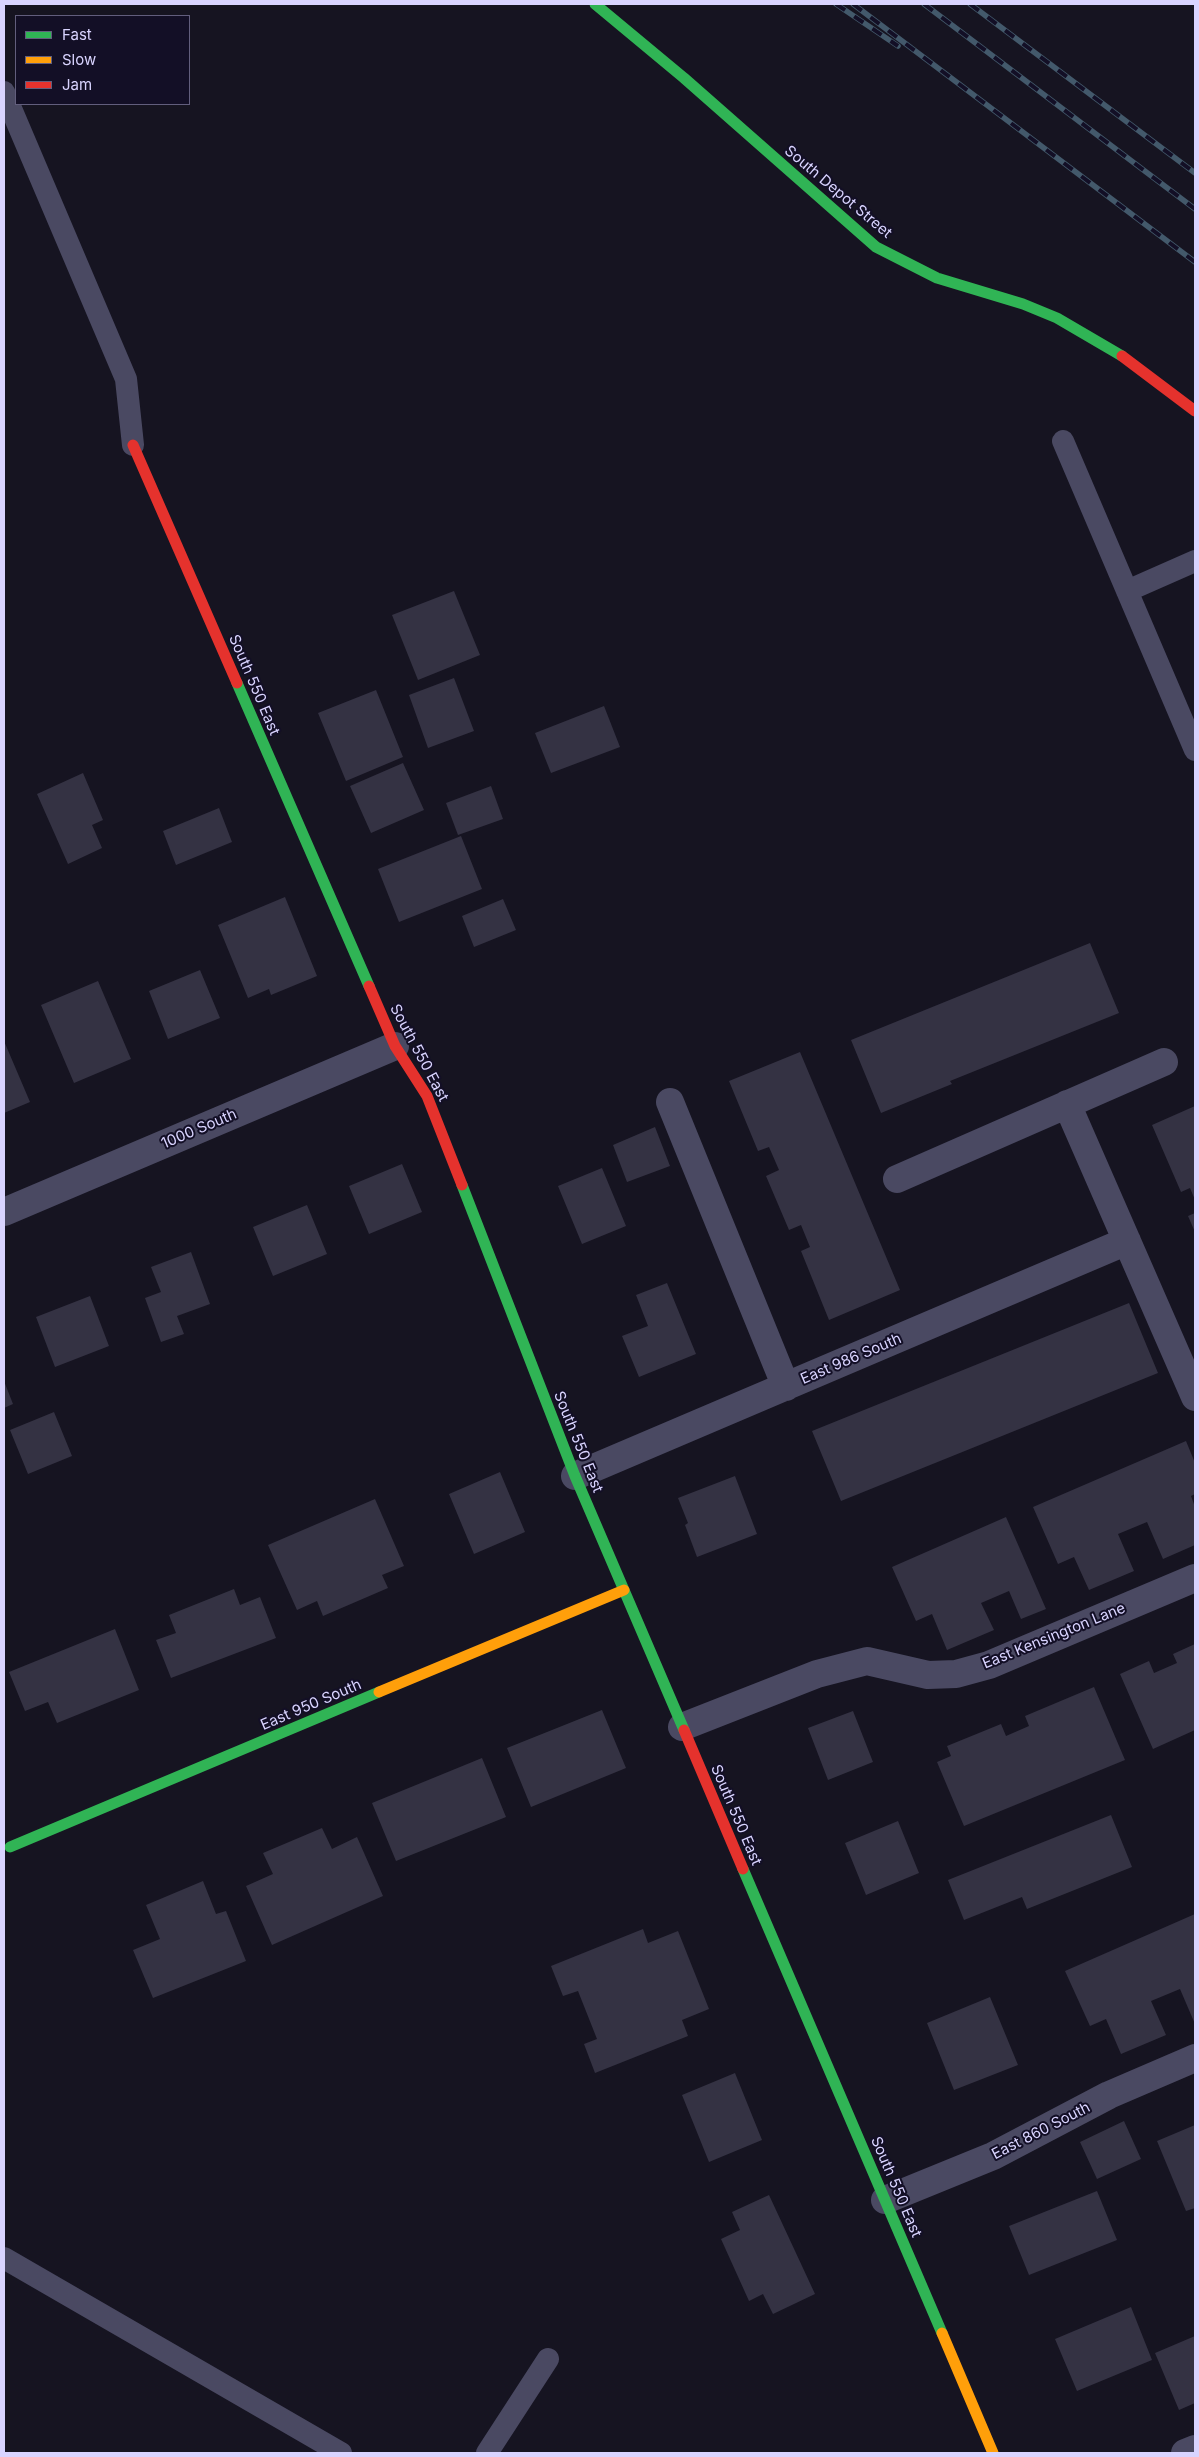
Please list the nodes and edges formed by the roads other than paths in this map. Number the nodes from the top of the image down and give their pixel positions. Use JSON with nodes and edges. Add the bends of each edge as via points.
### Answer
{"nodes":[{"id":1,"x":595,"y":4,"type":"edge"},
{"id":2,"x":4,"y":92,"type":"edge"},
{"id":3,"x":1195,"y":411,"type":"edge"},
{"id":4,"x":1063,"y":441,"type":"dead end"},
{"id":5,"x":133,"y":445,"type":"joint"},
{"id":6,"x":1195,"y":561,"type":"edge"},
{"id":7,"x":1127,"y":590,"type":"junction"},
{"id":8,"x":1195,"y":750,"type":"edge"},
{"id":9,"x":395,"y":1046,"type":"junction"},
{"id":10,"x":1164,"y":1062,"type":"dead end"},
{"id":11,"x":670,"y":1102,"type":"dead end"},
{"id":12,"x":1067,"y":1104,"type":"junction"},
{"id":13,"x":897,"y":1179,"type":"dead end"},
{"id":14,"x":4,"y":1212,"type":"edge"},
{"id":15,"x":1127,"y":1241,"type":"junction"},
{"id":16,"x":786,"y":1387,"type":"junction"},
{"id":17,"x":1191,"y":1387,"type":"edge"},
{"id":18,"x":575,"y":1476,"type":"junction"},
{"id":19,"x":1195,"y":1578,"type":"edge"},
{"id":20,"x":624,"y":1590,"type":"junction"},
{"id":21,"x":682,"y":1727,"type":"junction"},
{"id":22,"x":10,"y":1847,"type":"dead end"},
{"id":23,"x":1195,"y":2058,"type":"edge"},
{"id":24,"x":885,"y":2200,"type":"junction"},
{"id":25,"x":4,"y":2258,"type":"edge"},
{"id":26,"x":548,"y":2359,"type":"dead end"},
{"id":27,"x":1195,"y":2449,"type":"edge"},
{"id":28,"x":341,"y":2453,"type":"edge"},
{"id":29,"x":487,"y":2453,"type":"edge"},
{"id":30,"x":993,"y":2453,"type":"edge"},
{"id":31,"x":1185,"y":2453,"type":"edge"}],
"edges":[{"from":1,"to":3,"type":"street","name":"South Depot Street","via":[[876,247],[937,278],[1002,297],[1068,323],[1101,341]]},
{"from":2,"to":5,"type":"lane","via":[[126,379]]},
{"from":4,"to":7,"type":"lane"},
{"from":5,"to":9,"type":"street","name":"South 550 East"},
{"from":6,"to":7,"type":"lane"},
{"from":7,"to":8,"type":"lane"},
{"from":9,"to":14,"type":"street","name":"1000 South"},
{"from":9,"to":18,"type":"street","name":"South 550 East","via":[[426,1096]]},
{"from":10,"to":12,"type":"street"},
{"from":11,"to":16,"type":"street"},
{"from":12,"to":13,"type":"street"},
{"from":12,"to":15,"type":"street"},
{"from":15,"to":16,"type":"street","name":"East 986 South"},
{"from":15,"to":17,"type":"street"},
{"from":16,"to":18,"type":"street","name":"East 986 South"},
{"from":18,"to":20,"type":"street","name":"South 550 East"},
{"from":19,"to":21,"type":"street","name":"East Kensington Lane","via":[[989,1665],[956,1674],[928,1675],[867,1661],[816,1674]]},
{"from":20,"to":21,"type":"street","name":"South 550 East"},
{"from":20,"to":22,"type":"street","name":"East 950 South"},
{"from":21,"to":24,"type":"street","name":"South 550 East"},
{"from":23,"to":24,"type":"street","name":"East 860 South","via":[[1109,2095],[993,2156]]},
{"from":24,"to":30,"type":"street","name":"South 550 East"},
{"from":25,"to":28,"type":"lane"},
{"from":26,"to":29,"type":"lane"},
{"from":27,"to":31,"type":"street"}]}
